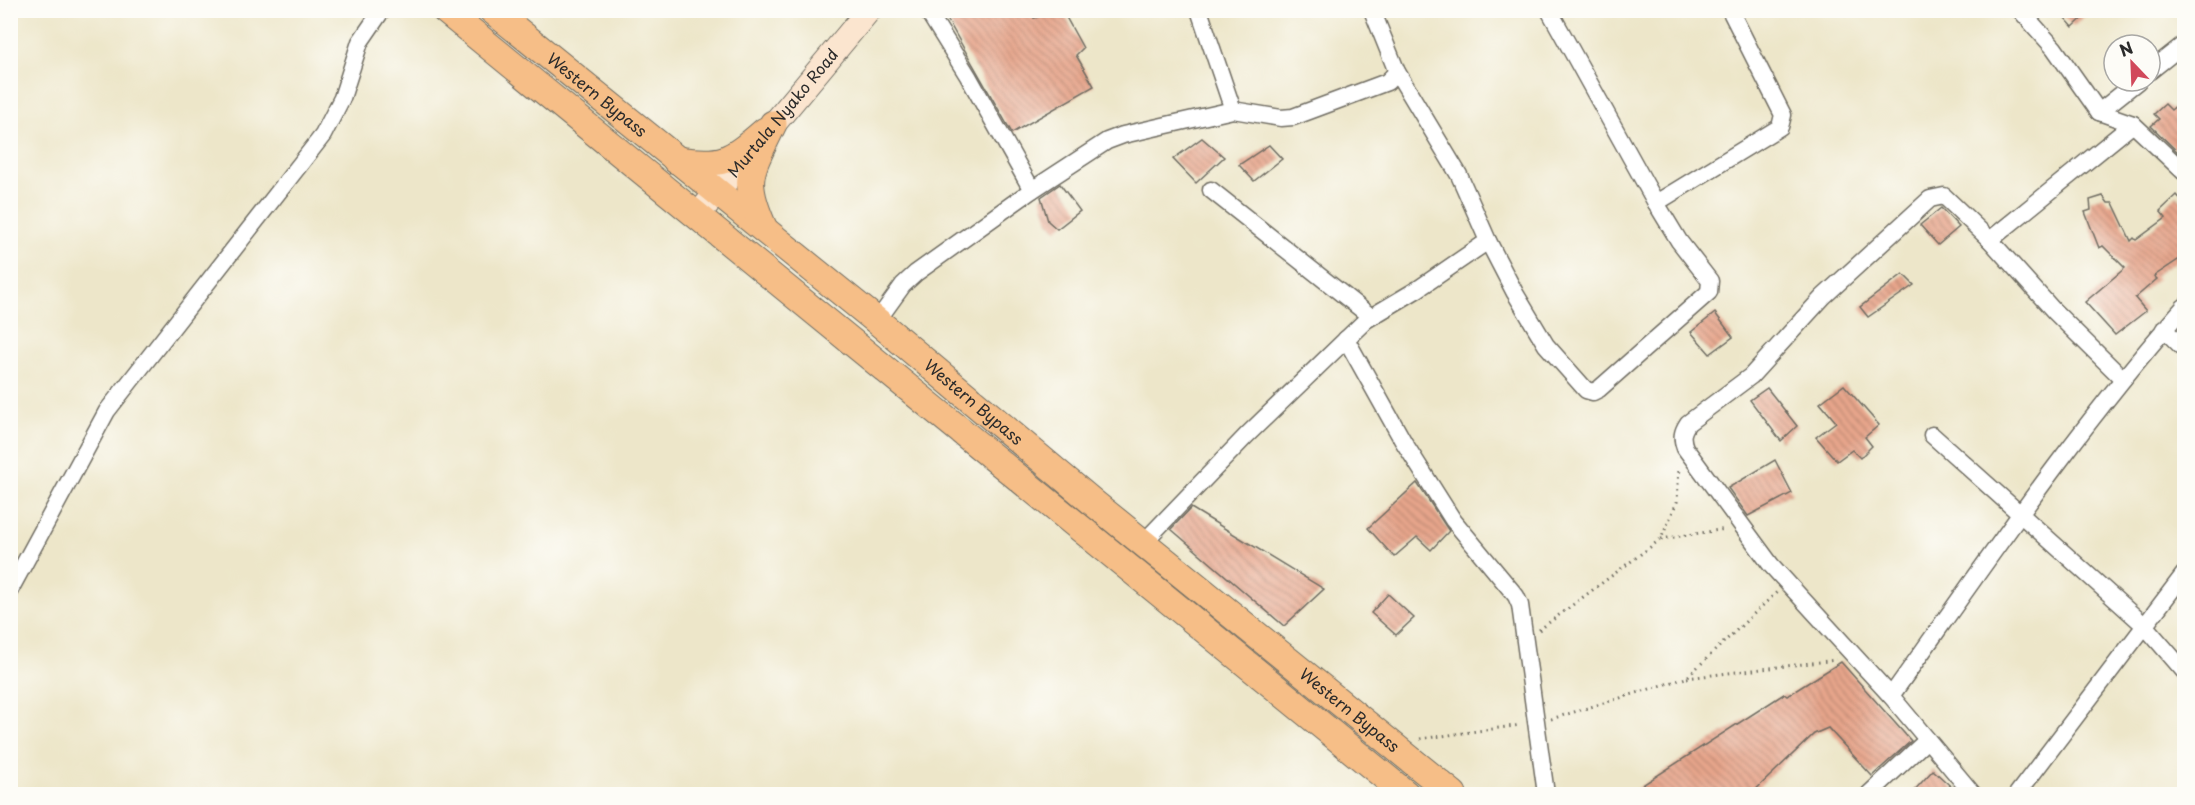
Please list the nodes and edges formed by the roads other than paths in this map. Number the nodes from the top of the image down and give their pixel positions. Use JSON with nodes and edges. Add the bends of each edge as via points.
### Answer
{"nodes":[{"id":1,"x":382,"y":10,"type":"edge"},
{"id":2,"x":445,"y":10,"type":"edge"},
{"id":3,"x":492,"y":10,"type":"edge"},
{"id":4,"x":869,"y":10,"type":"edge"},
{"id":5,"x":927,"y":10,"type":"edge"},
{"id":6,"x":1199,"y":10,"type":"edge"},
{"id":7,"x":1372,"y":10,"type":"edge"},
{"id":8,"x":1549,"y":10,"type":"edge"},
{"id":9,"x":1730,"y":10,"type":"edge"},
{"id":10,"x":2020,"y":10,"type":"edge"},
{"id":11,"x":2184,"y":44,"type":"edge"},
{"id":12,"x":2162,"y":61,"type":"edge"},
{"id":13,"x":1397,"y":72,"type":"junction"},
{"id":14,"x":2123,"y":93,"type":"edge"},
{"id":15,"x":1233,"y":110,"type":"junction"},
{"id":16,"x":2099,"y":112,"type":"junction"},
{"id":17,"x":773,"y":124,"type":"junction"},
{"id":18,"x":2133,"y":124,"type":"junction"},
{"id":19,"x":676,"y":160,"type":"junction"},
{"id":20,"x":2184,"y":172,"type":"edge"},
{"id":21,"x":1032,"y":190,"type":"junction"},
{"id":22,"x":1211,"y":190,"type":"dead end"},
{"id":23,"x":715,"y":192,"type":"junction"},
{"id":24,"x":1656,"y":203,"type":"junction"},
{"id":25,"x":697,"y":216,"type":"junction"},
{"id":26,"x":766,"y":233,"type":"junction"},
{"id":27,"x":1990,"y":240,"type":"junction"},
{"id":28,"x":1488,"y":241,"type":"junction"},
{"id":29,"x":2184,"y":307,"type":"edge"},
{"id":30,"x":1370,"y":316,"type":"junction"},
{"id":31,"x":877,"y":321,"type":"junction"},
{"id":32,"x":2164,"y":329,"type":"junction"},
{"id":33,"x":1346,"y":339,"type":"junction"},
{"id":34,"x":2184,"y":349,"type":"edge"},
{"id":35,"x":2123,"y":379,"type":"junction"},
{"id":36,"x":1932,"y":435,"type":"dead end"},
{"id":37,"x":2021,"y":514,"type":"junction"},
{"id":38,"x":1143,"y":543,"type":"junction"},
{"id":39,"x":2184,"y":574,"type":"edge"},
{"id":40,"x":10,"y":590,"type":"edge"},
{"id":41,"x":2144,"y":626,"type":"junction"},
{"id":42,"x":2184,"y":671,"type":"edge"},
{"id":43,"x":1891,"y":696,"type":"junction"},
{"id":44,"x":1927,"y":740,"type":"junction"},
{"id":45,"x":1406,"y":795,"type":"edge"},
{"id":46,"x":1453,"y":795,"type":"edge"},
{"id":47,"x":1546,"y":795,"type":"edge"},
{"id":48,"x":1869,"y":795,"type":"edge"},
{"id":49,"x":1973,"y":795,"type":"edge"},
{"id":50,"x":2017,"y":795,"type":"edge"}],
"edges":[{"from":1,"to":40,"type":"street","via":[[360,42],[342,98],[323,135],[107,411]]},
{"from":2,"to":25,"type":"main road","name":"Western Bypass"},
{"from":3,"to":19,"type":"main road","name":"Western Bypass"},
{"from":4,"to":17,"type":"street","name":"Murtala Nyako Road"},
{"from":5,"to":21,"type":"street"},
{"from":6,"to":15,"type":"street"},
{"from":7,"to":13,"type":"street"},
{"from":8,"to":24,"type":"street"},
{"from":9,"to":24,"type":"street","via":[[1784,115],[1780,127]]},
{"from":10,"to":16,"type":"street","via":[[2054,48]]},
{"from":11,"to":12,"type":"street"},
{"from":13,"to":15,"type":"street","via":[[1387,82],[1293,117]]},
{"from":13,"to":28,"type":"street","via":[[1459,175]]},
{"from":14,"to":16,"type":"street"},
{"from":15,"to":21,"type":"street","via":[[1115,137]]},
{"from":16,"to":18,"type":"street"},
{"from":17,"to":19,"type":"main road","via":[[730,159],[707,164]]},
{"from":17,"to":23,"type":"street","name":"Murtala Nyako Road"},
{"from":17,"to":26,"type":"main road","via":[[750,175],[752,198]]},
{"from":18,"to":20,"type":"street"},
{"from":18,"to":27,"type":"street"},
{"from":19,"to":23,"type":"main road","name":"Western Bypass"},
{"from":21,"to":31,"type":"street","via":[[916,273]]},
{"from":22,"to":30,"type":"street"},
{"from":23,"to":25,"type":"street","name":"Murtala Nyako Road"},
{"from":23,"to":26,"type":"main road","name":"Western Bypass"},
{"from":24,"to":28,"type":"street","via":[[1711,287],[1593,392],[1586,390],[1546,345]]},
{"from":25,"to":45,"type":"main road","name":"Western Bypass"},
{"from":26,"to":31,"type":"main road","name":"Western Bypass"},
{"from":27,"to":35,"type":"street"},
{"from":27,"to":43,"type":"street","via":[[1944,196],[1930,199],[1823,297],[1751,376],[1688,423],[1681,438],[1787,583]]},
{"from":28,"to":30,"type":"street","via":[[1418,290]]},
{"from":29,"to":32,"type":"street"},
{"from":30,"to":33,"type":"street"},
{"from":31,"to":38,"type":"main road","name":"Western Bypass"},
{"from":32,"to":34,"type":"street"},
{"from":32,"to":35,"type":"street"},
{"from":33,"to":38,"type":"street"},
{"from":33,"to":47,"type":"street","via":[[1453,520],[1516,596],[1523,616]]},
{"from":35,"to":37,"type":"street"},
{"from":36,"to":37,"type":"street"},
{"from":37,"to":41,"type":"street"},
{"from":37,"to":43,"type":"street"},
{"from":38,"to":46,"type":"main road","name":"Western Bypass"},
{"from":39,"to":41,"type":"street"},
{"from":41,"to":42,"type":"street"},
{"from":41,"to":50,"type":"street"},
{"from":43,"to":44,"type":"street"},
{"from":44,"to":48,"type":"street"},
{"from":44,"to":49,"type":"street"}]}
